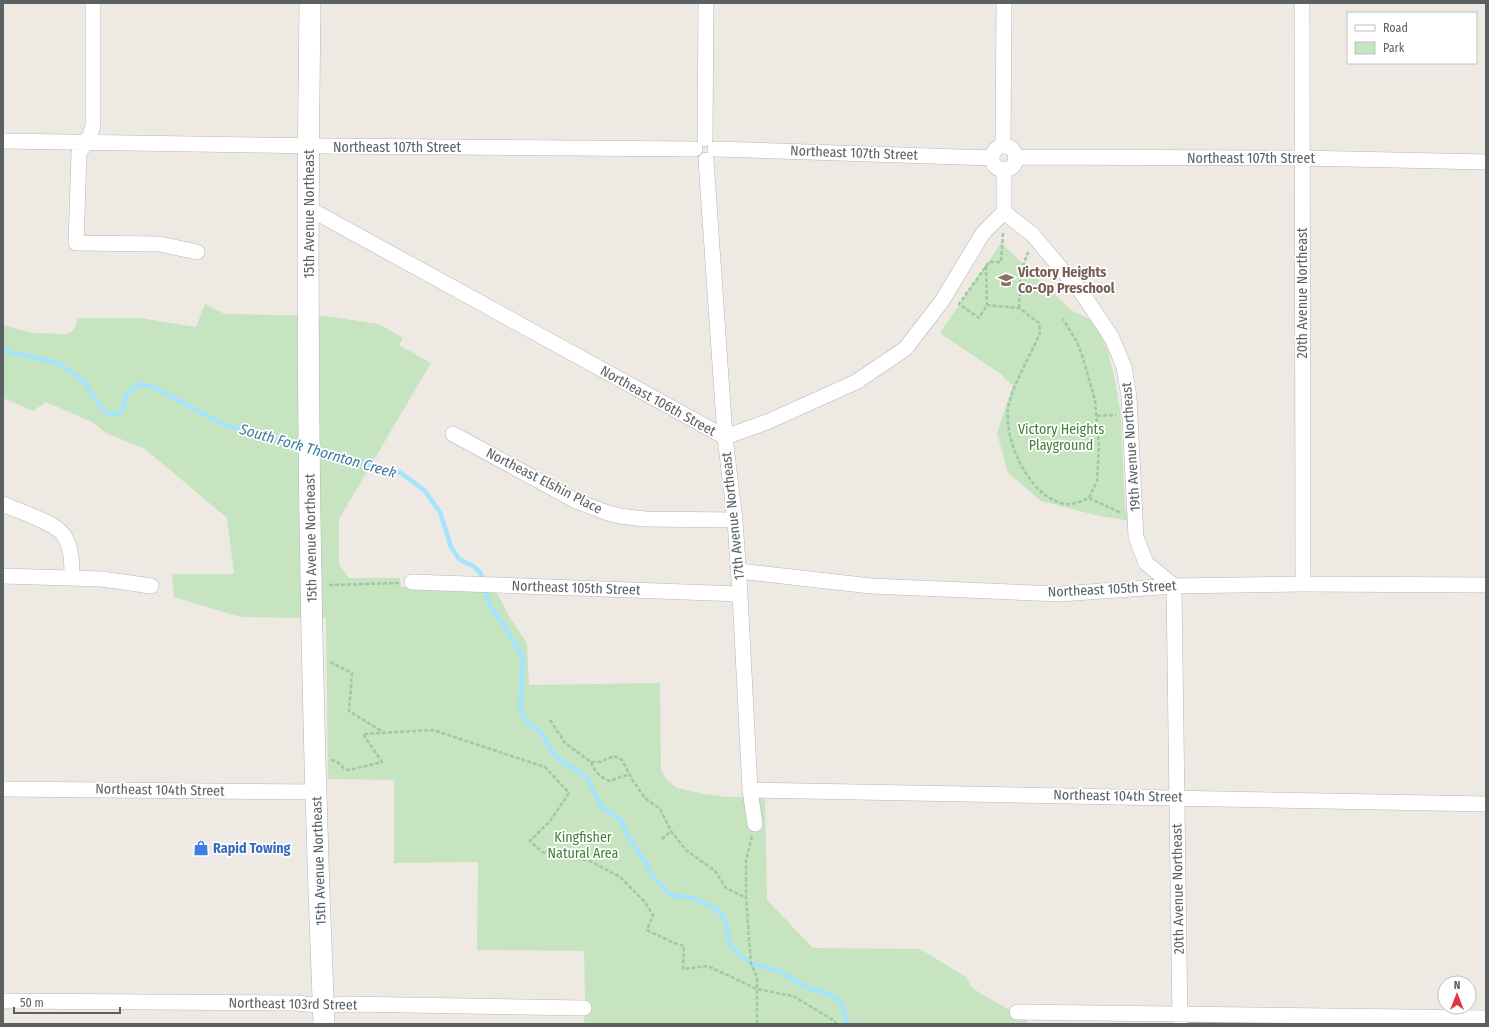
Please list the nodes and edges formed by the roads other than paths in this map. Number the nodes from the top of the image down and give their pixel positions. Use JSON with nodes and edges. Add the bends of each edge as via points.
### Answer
{"nodes":[{"id":1,"x":93,"y":3,"type":"edge"},
{"id":2,"x":310,"y":3,"type":"edge"},
{"id":3,"x":706,"y":3,"type":"edge"},
{"id":4,"x":1004,"y":3,"type":"edge"},
{"id":5,"x":1302,"y":3,"type":"edge"},
{"id":6,"x":3,"y":140,"type":"edge"},
{"id":7,"x":86,"y":142,"type":"junction"},
{"id":8,"x":309,"y":146,"type":"junction"},
{"id":9,"x":1003,"y":146,"type":"junction"},
{"id":10,"x":705,"y":149,"type":"junction"},
{"id":11,"x":1015,"y":157,"type":"junction"},
{"id":12,"x":992,"y":158,"type":"junction"},
{"id":13,"x":1302,"y":158,"type":"junction"},
{"id":14,"x":1486,"y":162,"type":"edge"},
{"id":15,"x":1004,"y":169,"type":"junction"},
{"id":16,"x":308,"y":208,"type":"junction"},
{"id":17,"x":1004,"y":212,"type":"junction"},
{"id":18,"x":197,"y":252,"type":"dead end"},
{"id":19,"x":453,"y":434,"type":"dead end"},
{"id":20,"x":725,"y":437,"type":"junction"},
{"id":21,"x":3,"y":504,"type":"edge"},
{"id":22,"x":735,"y":520,"type":"junction"},
{"id":23,"x":739,"y":571,"type":"junction"},
{"id":24,"x":3,"y":576,"type":"edge"},
{"id":25,"x":72,"y":578,"type":"junction"},
{"id":26,"x":412,"y":582,"type":"road end"},
{"id":27,"x":1303,"y":584,"type":"junction"},
{"id":28,"x":1486,"y":585,"type":"edge"},
{"id":29,"x":151,"y":586,"type":"dead end"},
{"id":30,"x":1174,"y":586,"type":"junction"},
{"id":31,"x":740,"y":594,"type":"junction"},
{"id":32,"x":3,"y":789,"type":"edge"},
{"id":33,"x":750,"y":790,"type":"junction"},
{"id":34,"x":317,"y":792,"type":"junction"},
{"id":35,"x":1177,"y":797,"type":"junction"},
{"id":36,"x":1486,"y":804,"type":"edge"},
{"id":37,"x":755,"y":824,"type":"road end"},
{"id":38,"x":3,"y":1001,"type":"edge"},
{"id":39,"x":584,"y":1008,"type":"dead end"},
{"id":40,"x":1017,"y":1012,"type":"dead end"},
{"id":41,"x":324,"y":1015,"type":"edge"},
{"id":42,"x":1486,"y":1018,"type":"edge"},
{"id":43,"x":1180,"y":1019,"type":"edge"}],
"edges":[{"from":1,"to":7,"type":"street","via":[[93,126]]},
{"from":2,"to":8,"type":"street","name":"15th Avenue Northeast"},
{"from":3,"to":10,"type":"street","name":"17th Avenue Northeast"},
{"from":4,"to":9,"type":"street"},
{"from":5,"to":13,"type":"street","name":"20th Avenue Northeast"},
{"from":6,"to":7,"type":"street","name":"Northeast 107th Street"},
{"from":7,"to":8,"type":"street","name":"Northeast 107th Street"},
{"from":7,"to":18,"type":"street","via":[[79,153],[76,242],[160,244]]},
{"from":8,"to":10,"type":"street","name":"Northeast 107th Street"},
{"from":8,"to":16,"type":"street","name":"15th Avenue Northeast"},
{"from":9,"to":11,"type":"street","via":[[1011,149]]},
{"from":9,"to":12,"type":"street","via":[[995,150]]},
{"from":10,"to":12,"type":"street","name":"Northeast 107th Street"},
{"from":10,"to":20,"type":"street","name":"17th Avenue Northeast"},
{"from":11,"to":13,"type":"street","name":"Northeast 107th Street"},
{"from":11,"to":15,"type":"street","via":[[1013,165]]},
{"from":12,"to":15,"type":"street","via":[[998,168]]},
{"from":13,"to":14,"type":"street","name":"Northeast 107th Street"},
{"from":13,"to":27,"type":"street","name":"20th Avenue Northeast"},
{"from":15,"to":17,"type":"street"},
{"from":16,"to":20,"type":"street","name":"Northeast 106th Street"},
{"from":16,"to":34,"type":"street","name":"15th Avenue Northeast","via":[[312,664]]},
{"from":17,"to":20,"type":"street","name":"Northeast 106th Street","via":[[983,233],[942,301],[904,349],[856,382],[767,422]]},
{"from":17,"to":30,"type":"street","name":"19th Avenue Northeast","via":[[1033,235],[1084,296],[1112,338],[1124,367],[1129,397],[1136,537],[1146,563]]},
{"from":19,"to":22,"type":"street","name":"Northeast Elshin Place","via":[[576,501],[608,513],[645,519]]},
{"from":20,"to":22,"type":"street","name":"17th Avenue Northeast"},
{"from":21,"to":25,"type":"street","via":[[62,533],[69,547]]},
{"from":22,"to":23,"type":"street","name":"17th Avenue Northeast"},
{"from":23,"to":30,"type":"street","name":"Northeast 105th Street","via":[[871,586],[1060,594]]},
{"from":23,"to":31,"type":"street","name":"17th Avenue Northeast"},
{"from":24,"to":25,"type":"street"},
{"from":25,"to":29,"type":"street","via":[[123,581]]},
{"from":26,"to":31,"type":"street","name":"Northeast 105th Street"},
{"from":27,"to":28,"type":"street","name":"Northeast 105th Street"},
{"from":27,"to":30,"type":"street","name":"Northeast 105th Street"},
{"from":30,"to":35,"type":"street","name":"20th Avenue Northeast"},
{"from":31,"to":33,"type":"street","name":"17th Avenue Northeast"},
{"from":32,"to":34,"type":"street","name":"Northeast 104th Street"},
{"from":33,"to":35,"type":"street","name":"Northeast 104th Street"},
{"from":33,"to":37,"type":"street","name":"17th Avenue Northeast"},
{"from":34,"to":41,"type":"street","name":"15th Avenue Northeast"},
{"from":35,"to":36,"type":"street","name":"Northeast 104th Street"},
{"from":35,"to":43,"type":"street","name":"20th Avenue Northeast"},
{"from":38,"to":41,"type":"street","name":"Northeast 103rd Street","via":[[296,1003]]},
{"from":39,"to":41,"type":"street","name":"Northeast 103rd Street","via":[[346,1004]]},
{"from":40,"to":43,"type":"street"},
{"from":42,"to":43,"type":"street"}]}
